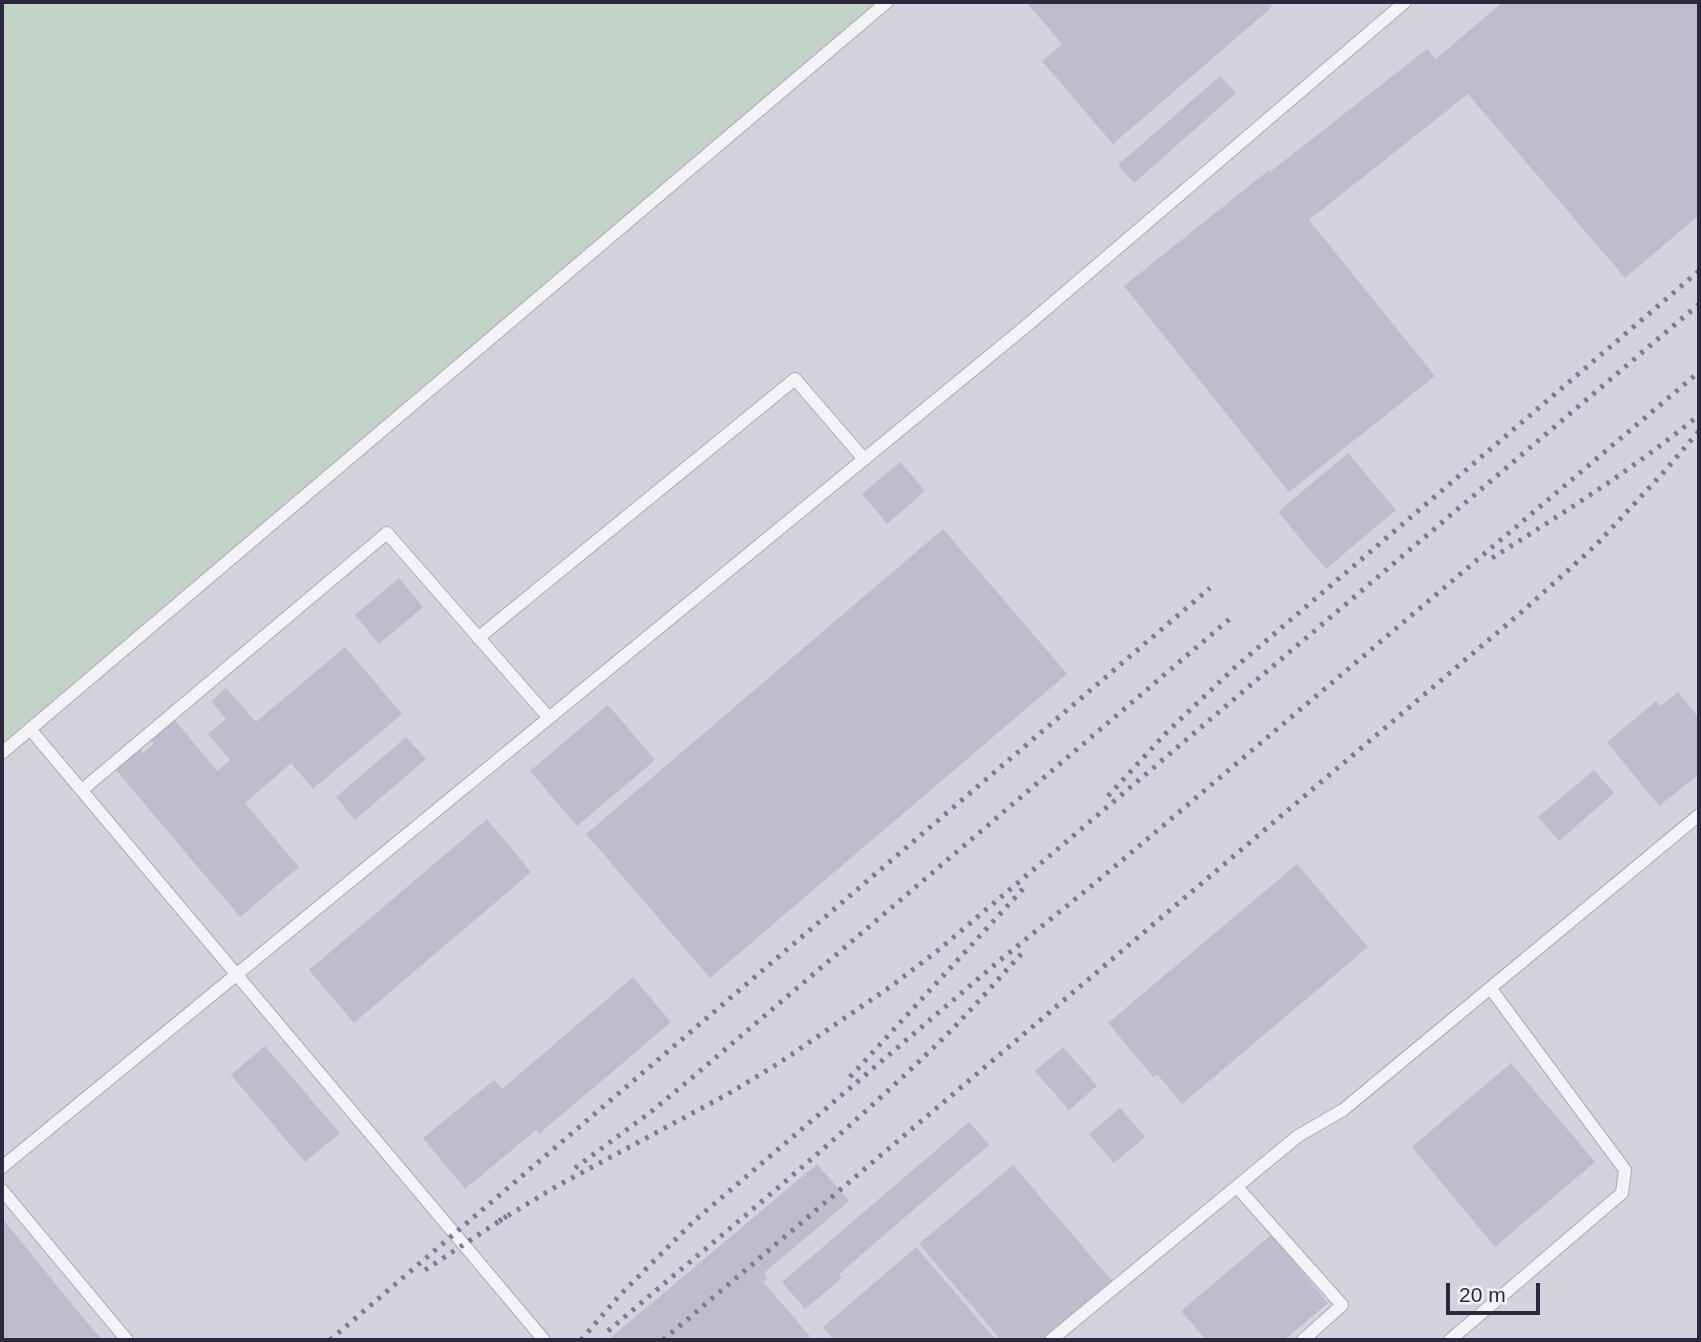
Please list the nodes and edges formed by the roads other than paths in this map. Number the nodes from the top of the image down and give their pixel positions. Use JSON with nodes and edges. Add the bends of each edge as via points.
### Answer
{"nodes":[{"id":1,"x":887,"y":2,"type":"edge"},
{"id":2,"x":1405,"y":2,"type":"edge"},
{"id":3,"x":864,"y":459,"type":"junction"},
{"id":4,"x":478,"y":638,"type":"junction"},
{"id":5,"x":549,"y":718,"type":"junction"},
{"id":6,"x":30,"y":729,"type":"junction"},
{"id":7,"x":2,"y":753,"type":"edge"},
{"id":8,"x":82,"y":790,"type":"junction"},
{"id":9,"x":1699,"y":815,"type":"edge"},
{"id":10,"x":237,"y":975,"type":"junction"},
{"id":11,"x":1492,"y":989,"type":"junction"},
{"id":12,"x":2,"y":1167,"type":"edge"},
{"id":13,"x":1237,"y":1186,"type":"junction"},
{"id":14,"x":2,"y":1190,"type":"edge"},
{"id":15,"x":536,"y":1337,"type":"edge"},
{"id":16,"x":127,"y":1340,"type":"edge"},
{"id":17,"x":1051,"y":1340,"type":"edge"},
{"id":18,"x":1303,"y":1340,"type":"edge"},
{"id":19,"x":1450,"y":1340,"type":"edge"}],
"edges":[{"from":1,"to":6,"type":"lane"},
{"from":2,"to":3,"type":"lane"},
{"from":3,"to":4,"type":"lane","via":[[795,379]]},
{"from":3,"to":5,"type":"lane"},
{"from":4,"to":5,"type":"lane"},
{"from":4,"to":8,"type":"lane","via":[[387,533]]},
{"from":5,"to":10,"type":"lane"},
{"from":6,"to":7,"type":"lane"},
{"from":6,"to":8,"type":"lane"},
{"from":8,"to":10,"type":"lane"},
{"from":9,"to":11,"type":"lane"},
{"from":10,"to":12,"type":"lane"},
{"from":10,"to":15,"type":"lane"},
{"from":11,"to":13,"type":"lane","via":[[1343,1110],[1298,1136]]},
{"from":11,"to":19,"type":"lane","via":[[1625,1170],[1622,1194]]},
{"from":13,"to":17,"type":"lane"},
{"from":13,"to":18,"type":"lane","via":[[1342,1305]]},
{"from":14,"to":16,"type":"lane"}]}
